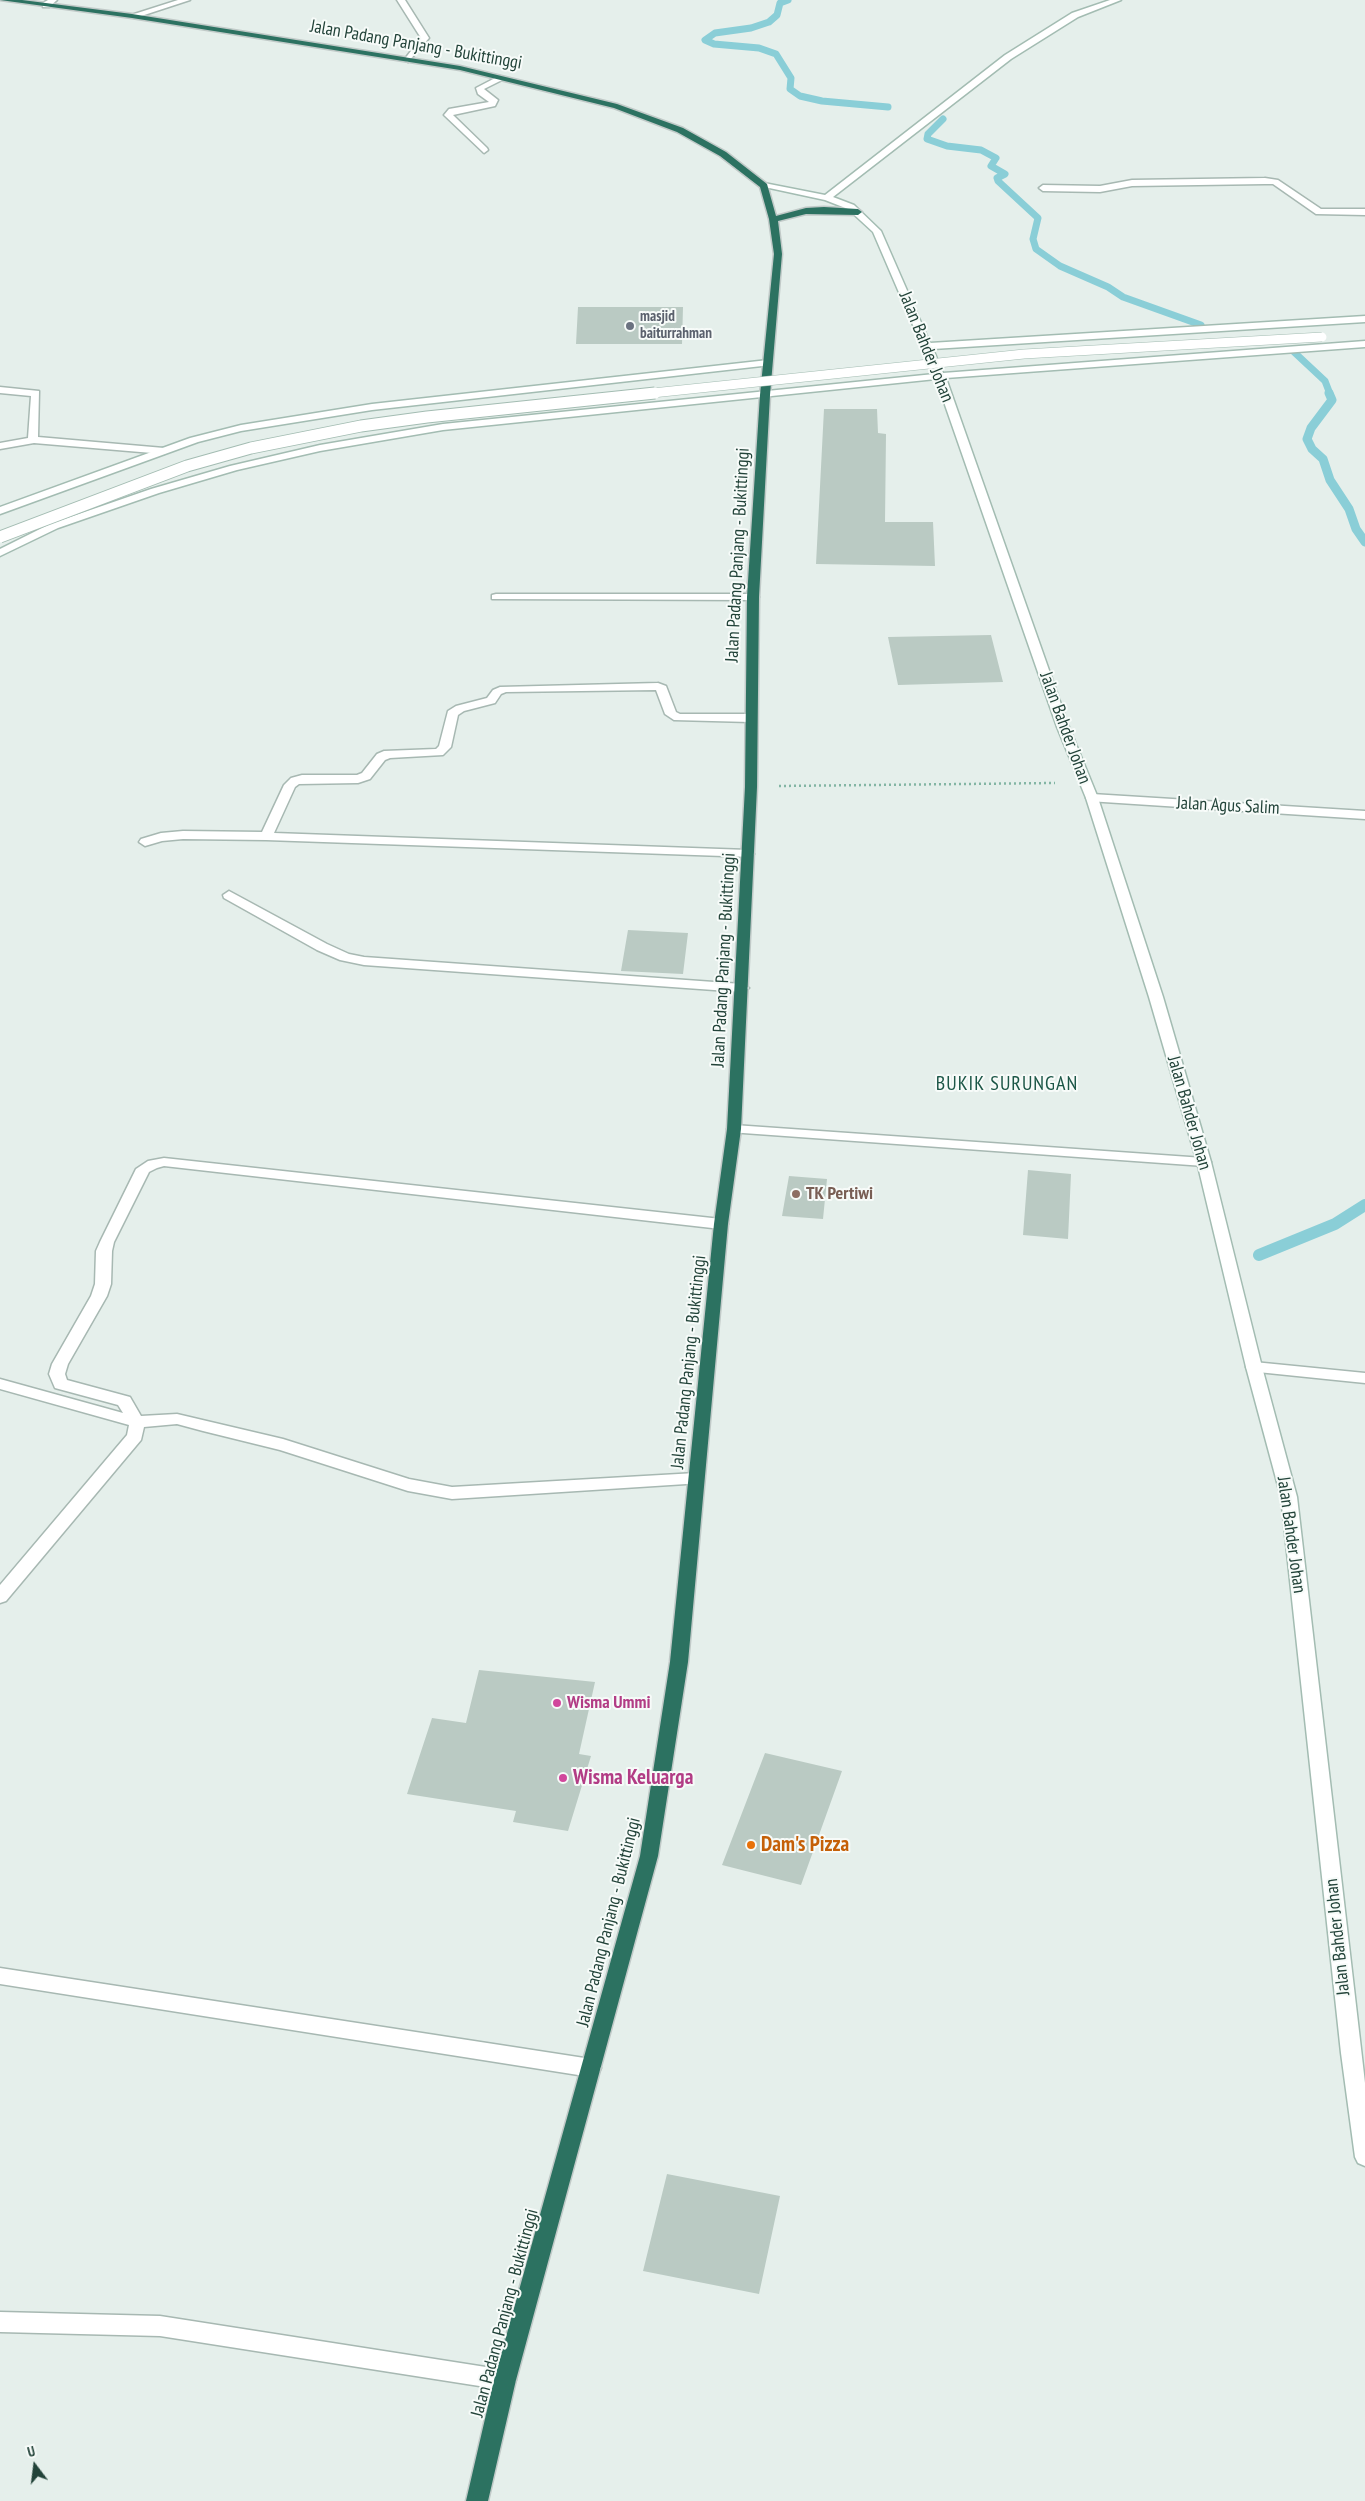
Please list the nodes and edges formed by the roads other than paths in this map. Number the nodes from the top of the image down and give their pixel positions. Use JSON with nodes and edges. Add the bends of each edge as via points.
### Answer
{"nodes":[{"id":1,"x":4,"y":0,"type":"edge"},
{"id":2,"x":186,"y":0,"type":"edge"},
{"id":3,"x":401,"y":0,"type":"edge"},
{"id":4,"x":1117,"y":0,"type":"edge"},
{"id":5,"x":50,"y":2,"type":"edge"},
{"id":6,"x":132,"y":16,"type":"junction"},
{"id":7,"x":408,"y":60,"type":"junction"},
{"id":8,"x":502,"y":78,"type":"junction"},
{"id":9,"x":484,"y":150,"type":"dead end"},
{"id":10,"x":764,"y":186,"type":"junction"},
{"id":11,"x":1043,"y":188,"type":"dead end"},
{"id":12,"x":827,"y":198,"type":"junction"},
{"id":13,"x":858,"y":212,"type":"junction"},
{"id":14,"x":1365,"y":212,"type":"edge"},
{"id":15,"x":773,"y":219,"type":"junction"},
{"id":16,"x":1365,"y":320,"type":"edge"},
{"id":17,"x":1365,"y":328,"type":"edge"},
{"id":18,"x":1320,"y":333,"type":"junction"},
{"id":19,"x":1365,"y":335,"type":"edge"},
{"id":20,"x":1365,"y":344,"type":"edge"},
{"id":21,"x":928,"y":346,"type":"junction"},
{"id":22,"x":768,"y":363,"type":"junction"},
{"id":23,"x":940,"y":376,"type":"junction"},
{"id":24,"x":0,"y":390,"type":"edge"},
{"id":25,"x":765,"y":394,"type":"junction"},
{"id":26,"x":34,"y":440,"type":"junction"},
{"id":27,"x":0,"y":446,"type":"edge"},
{"id":28,"x":164,"y":451,"type":"junction"},
{"id":29,"x":0,"y":510,"type":"edge"},
{"id":30,"x":0,"y":526,"type":"edge"},
{"id":31,"x":0,"y":536,"type":"edge"},
{"id":32,"x":0,"y":553,"type":"edge"},
{"id":33,"x":496,"y":597,"type":"dead end"},
{"id":34,"x":753,"y":597,"type":"junction"},
{"id":35,"x":750,"y":718,"type":"junction"},
{"id":36,"x":1092,"y":798,"type":"junction"},
{"id":37,"x":1365,"y":814,"type":"edge"},
{"id":38,"x":266,"y":836,"type":"junction"},
{"id":39,"x":145,"y":842,"type":"dead end"},
{"id":40,"x":748,"y":854,"type":"junction"},
{"id":41,"x":229,"y":895,"type":"dead end"},
{"id":42,"x":742,"y":988,"type":"junction"},
{"id":43,"x":734,"y":1129,"type":"junction"},
{"id":44,"x":1204,"y":1162,"type":"junction"},
{"id":45,"x":721,"y":1224,"type":"junction"},
{"id":46,"x":1254,"y":1367,"type":"junction"},
{"id":47,"x":1365,"y":1378,"type":"edge"},
{"id":48,"x":0,"y":1384,"type":"edge"},
{"id":49,"x":137,"y":1422,"type":"junction"},
{"id":50,"x":696,"y":1479,"type":"junction"},
{"id":51,"x":0,"y":1597,"type":"edge"},
{"id":52,"x":0,"y":1976,"type":"edge"},
{"id":53,"x":591,"y":2068,"type":"junction"},
{"id":54,"x":1365,"y":2157,"type":"edge"},
{"id":55,"x":0,"y":2322,"type":"edge"},
{"id":56,"x":505,"y":2380,"type":"junction"},
{"id":57,"x":477,"y":2501,"type":"edge"}],
"edges":[{"from":1,"to":5,"type":"highway","name":"Jalan Padang Panjang - Bukittinggi"},
{"from":2,"to":6,"type":"street"},
{"from":3,"to":7,"type":"street","via":[[425,38]]},
{"from":4,"to":12,"type":"street","via":[[1075,15],[1008,57]]},
{"from":5,"to":6,"type":"highway","name":"Jalan Padang Panjang - Bukittinggi"},
{"from":6,"to":7,"type":"highway","name":"Jalan Padang Panjang - Bukittinggi"},
{"from":7,"to":8,"type":"highway","name":"Jalan Padang Panjang - Bukittinggi"},
{"from":8,"to":9,"type":"street","via":[[480,88],[495,102],[452,111],[448,115]]},
{"from":8,"to":10,"type":"highway","name":"Jalan Padang Panjang - Bukittinggi","via":[[617,106],[680,130],[723,154]]},
{"from":10,"to":12,"type":"street","name":"Jalan Bahder Johan"},
{"from":10,"to":15,"type":"highway","name":"Jalan Padang Panjang - Bukittinggi"},
{"from":11,"to":14,"type":"street","via":[[1100,189],[1132,182],[1265,180],[1275,182],[1319,212]]},
{"from":12,"to":13,"type":"street","name":"Jalan Bahder Johan"},
{"from":13,"to":15,"type":"highway","via":[[806,211]]},
{"from":13,"to":21,"type":"street","name":"Jalan Bahder Johan","via":[[877,231]]},
{"from":15,"to":22,"type":"highway","name":"Jalan Padang Panjang - Bukittinggi","via":[[778,254]]},
{"from":16,"to":21,"type":"street"},
{"from":17,"to":18,"type":"street"},
{"from":18,"to":19,"type":"street"},
{"from":18,"to":30,"type":"street","via":[[1010,348],[422,409],[236,443],[170,462]]},
{"from":18,"to":31,"type":"street","bridge":true,"via":[[1024,354],[361,426],[251,448],[187,466]]},
{"from":20,"to":23,"type":"street"},
{"from":21,"to":23,"type":"street","name":"Jalan Bahder Johan"},
{"from":22,"to":25,"type":"highway","name":"Jalan Padang Panjang - Bukittinggi"},
{"from":22,"to":28,"type":"street","via":[[372,406],[241,428]]},
{"from":23,"to":25,"type":"street"},
{"from":23,"to":36,"type":"street","name":"Jalan Bahder Johan"},
{"from":24,"to":26,"type":"street","via":[[36,393]]},
{"from":25,"to":32,"type":"street","via":[[443,427],[320,448],[155,491],[54,526]]},
{"from":25,"to":34,"type":"highway","name":"Jalan Padang Panjang - Bukittinggi"},
{"from":26,"to":27,"type":"street"},
{"from":26,"to":28,"type":"street"},
{"from":28,"to":29,"type":"street"},
{"from":33,"to":34,"type":"street"},
{"from":34,"to":35,"type":"highway","name":"Jalan Padang Panjang - Bukittinggi"},
{"from":35,"to":38,"type":"street","via":[[678,718],[671,714],[662,688],[658,686],[504,689],[497,692],[491,701],[460,708],[452,714],[444,747],[438,752],[388,754],[381,757],[366,776],[358,778],[295,781]]},
{"from":35,"to":40,"type":"highway","name":"Jalan Padang Panjang - Bukittinggi"},
{"from":36,"to":37,"type":"street","name":"Jalan Agus Salim"},
{"from":36,"to":44,"type":"street","name":"Jalan Bahder Johan","via":[[1156,997]]},
{"from":38,"to":39,"type":"street","via":[[183,835]]},
{"from":38,"to":40,"type":"street"},
{"from":40,"to":42,"type":"highway","name":"Jalan Padang Panjang - Bukittinggi"},
{"from":41,"to":42,"type":"street","via":[[322,947],[364,961]]},
{"from":42,"to":43,"type":"highway","name":"Jalan Padang Panjang - Bukittinggi"},
{"from":43,"to":44,"type":"street"},
{"from":43,"to":45,"type":"highway","name":"Jalan Padang Panjang - Bukittinggi"},
{"from":44,"to":46,"type":"street","name":"Jalan Bahder Johan"},
{"from":45,"to":49,"type":"street","via":[[164,1162],[153,1164],[143,1169],[107,1242],[99,1296],[60,1364],[58,1374],[61,1384],[124,1401]]},
{"from":45,"to":50,"type":"highway","name":"Jalan Padang Panjang - Bukittinggi"},
{"from":46,"to":47,"type":"street"},
{"from":46,"to":54,"type":"street","name":"Jalan Bahder Johan","via":[[1289,1497]]},
{"from":48,"to":49,"type":"street"},
{"from":49,"to":50,"type":"street","via":[[177,1419],[283,1445],[408,1485],[452,1493]]},
{"from":49,"to":51,"type":"street","via":[[135,1436]]},
{"from":50,"to":53,"type":"highway","name":"Jalan Padang Panjang - Bukittinggi","via":[[679,1662],[649,1856]]},
{"from":52,"to":53,"type":"street"},
{"from":53,"to":56,"type":"highway","name":"Jalan Padang Panjang - Bukittinggi"},
{"from":55,"to":56,"type":"street","via":[[160,2326]]},
{"from":56,"to":57,"type":"highway","name":"Jalan Padang Panjang - Bukittinggi"}]}
